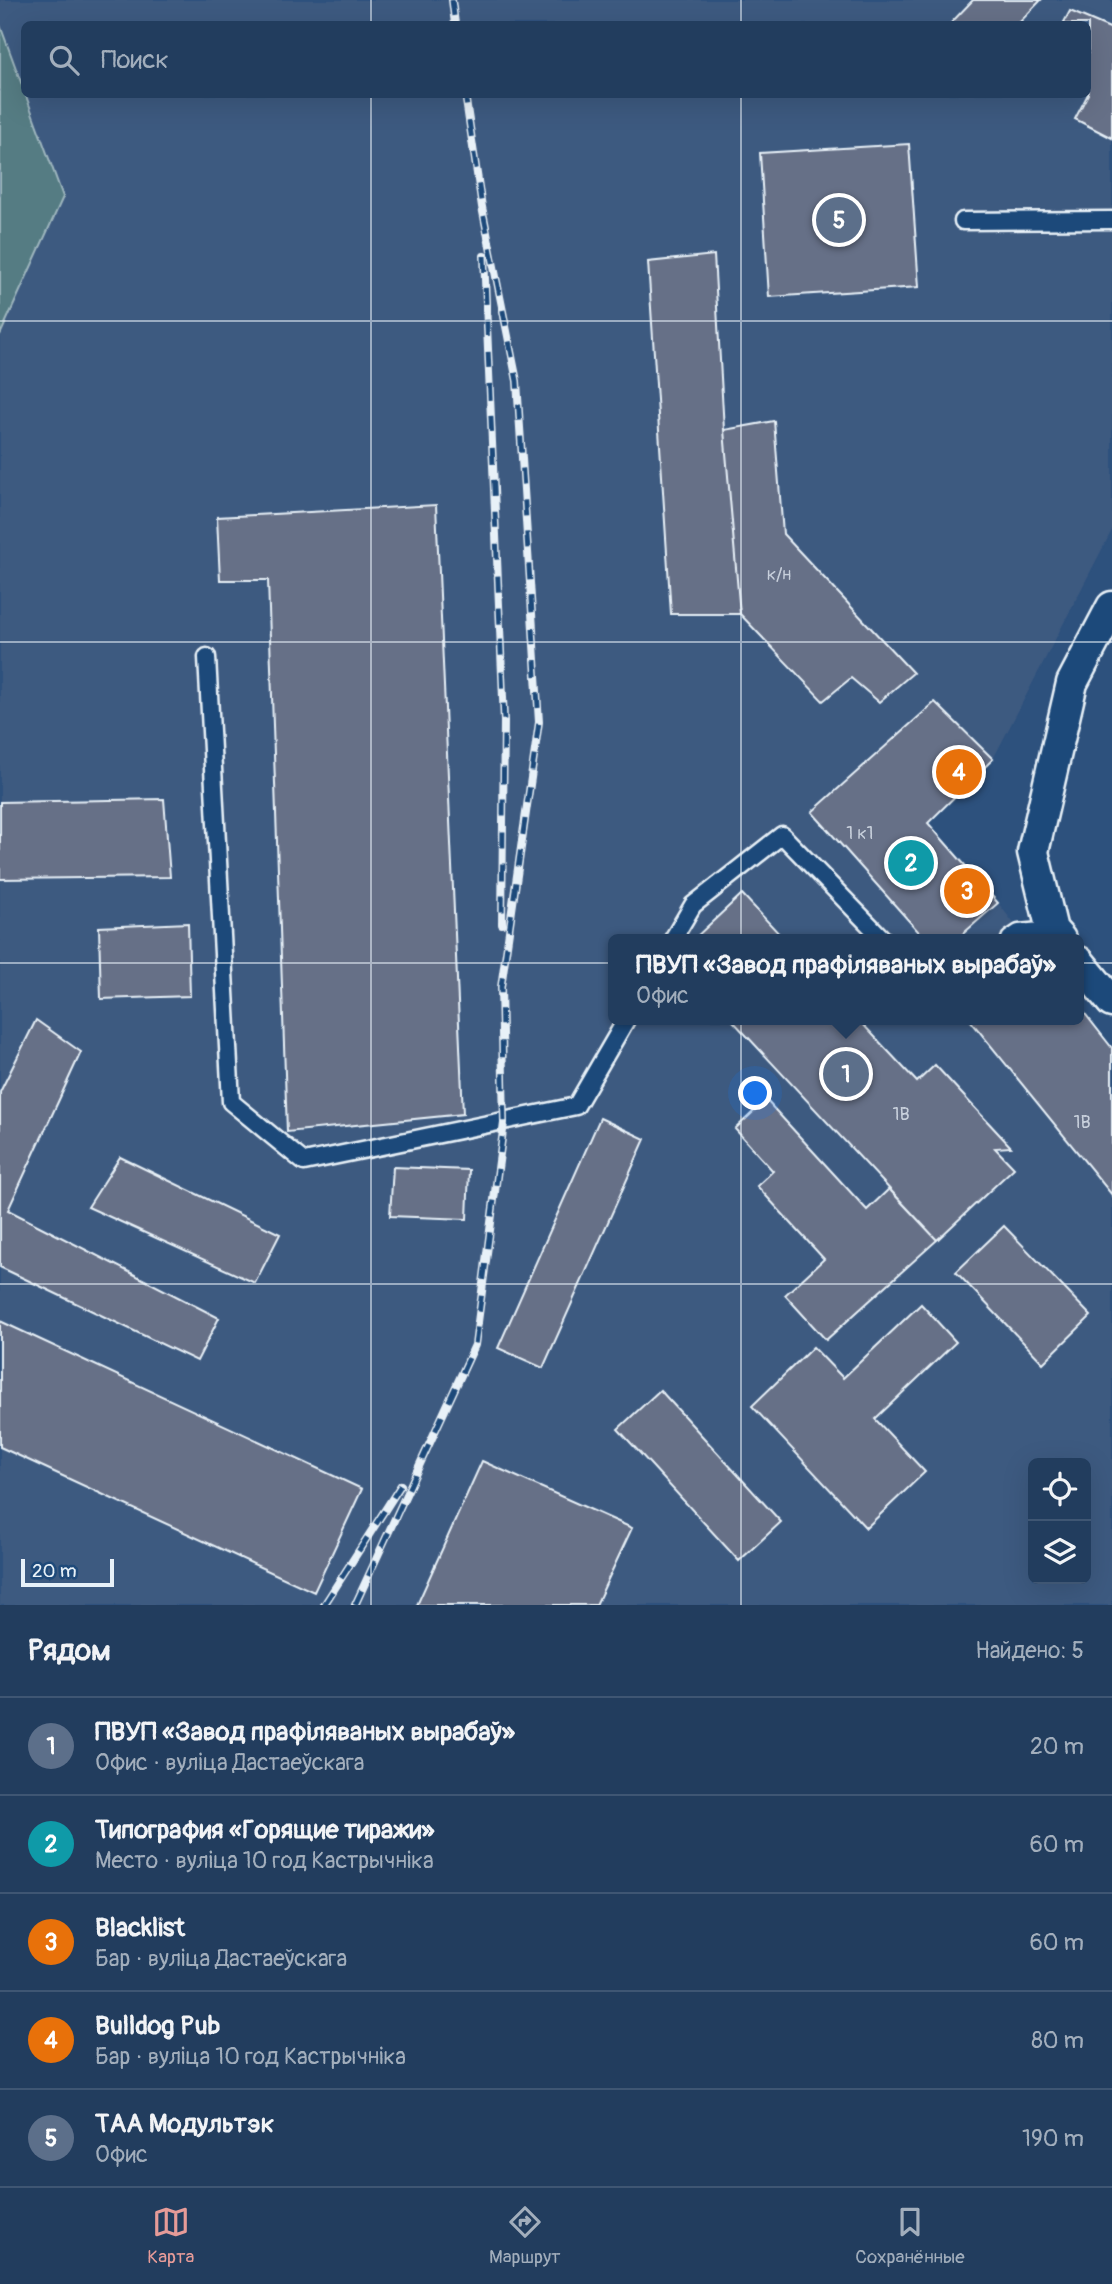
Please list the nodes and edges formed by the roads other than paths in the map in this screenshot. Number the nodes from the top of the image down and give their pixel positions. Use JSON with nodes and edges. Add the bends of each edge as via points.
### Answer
{"nodes":[{"id":1,"x":963,"y":220,"type":"dead end"},
{"id":2,"x":1112,"y":220,"type":"edge"},
{"id":3,"x":1112,"y":607,"type":"edge"},
{"id":4,"x":207,"y":657,"type":"dead end"},
{"id":5,"x":676,"y":934,"type":"edge"},
{"id":6,"x":878,"y":934,"type":"edge"},
{"id":7,"x":1018,"y":934,"type":"edge"},
{"id":8,"x":1056,"y":934,"type":"edge"},
{"id":9,"x":1084,"y":968,"type":"edge"},
{"id":10,"x":1112,"y":1002,"type":"edge"},
{"id":11,"x":623,"y":1025,"type":"edge"}],
"edges":[{"from":1,"to":2,"type":"lane"},
{"from":3,"to":8,"type":"street","via":[[1072,683],[1033,852]]},
{"from":4,"to":11,"type":"lane","via":[[231,1102],[304,1162],[504,1123],[576,1106]]},
{"from":5,"to":6,"type":"lane","via":[[693,905],[782,835]]},
{"from":7,"to":8,"type":"lane"},
{"from":9,"to":10,"type":"street"}]}
